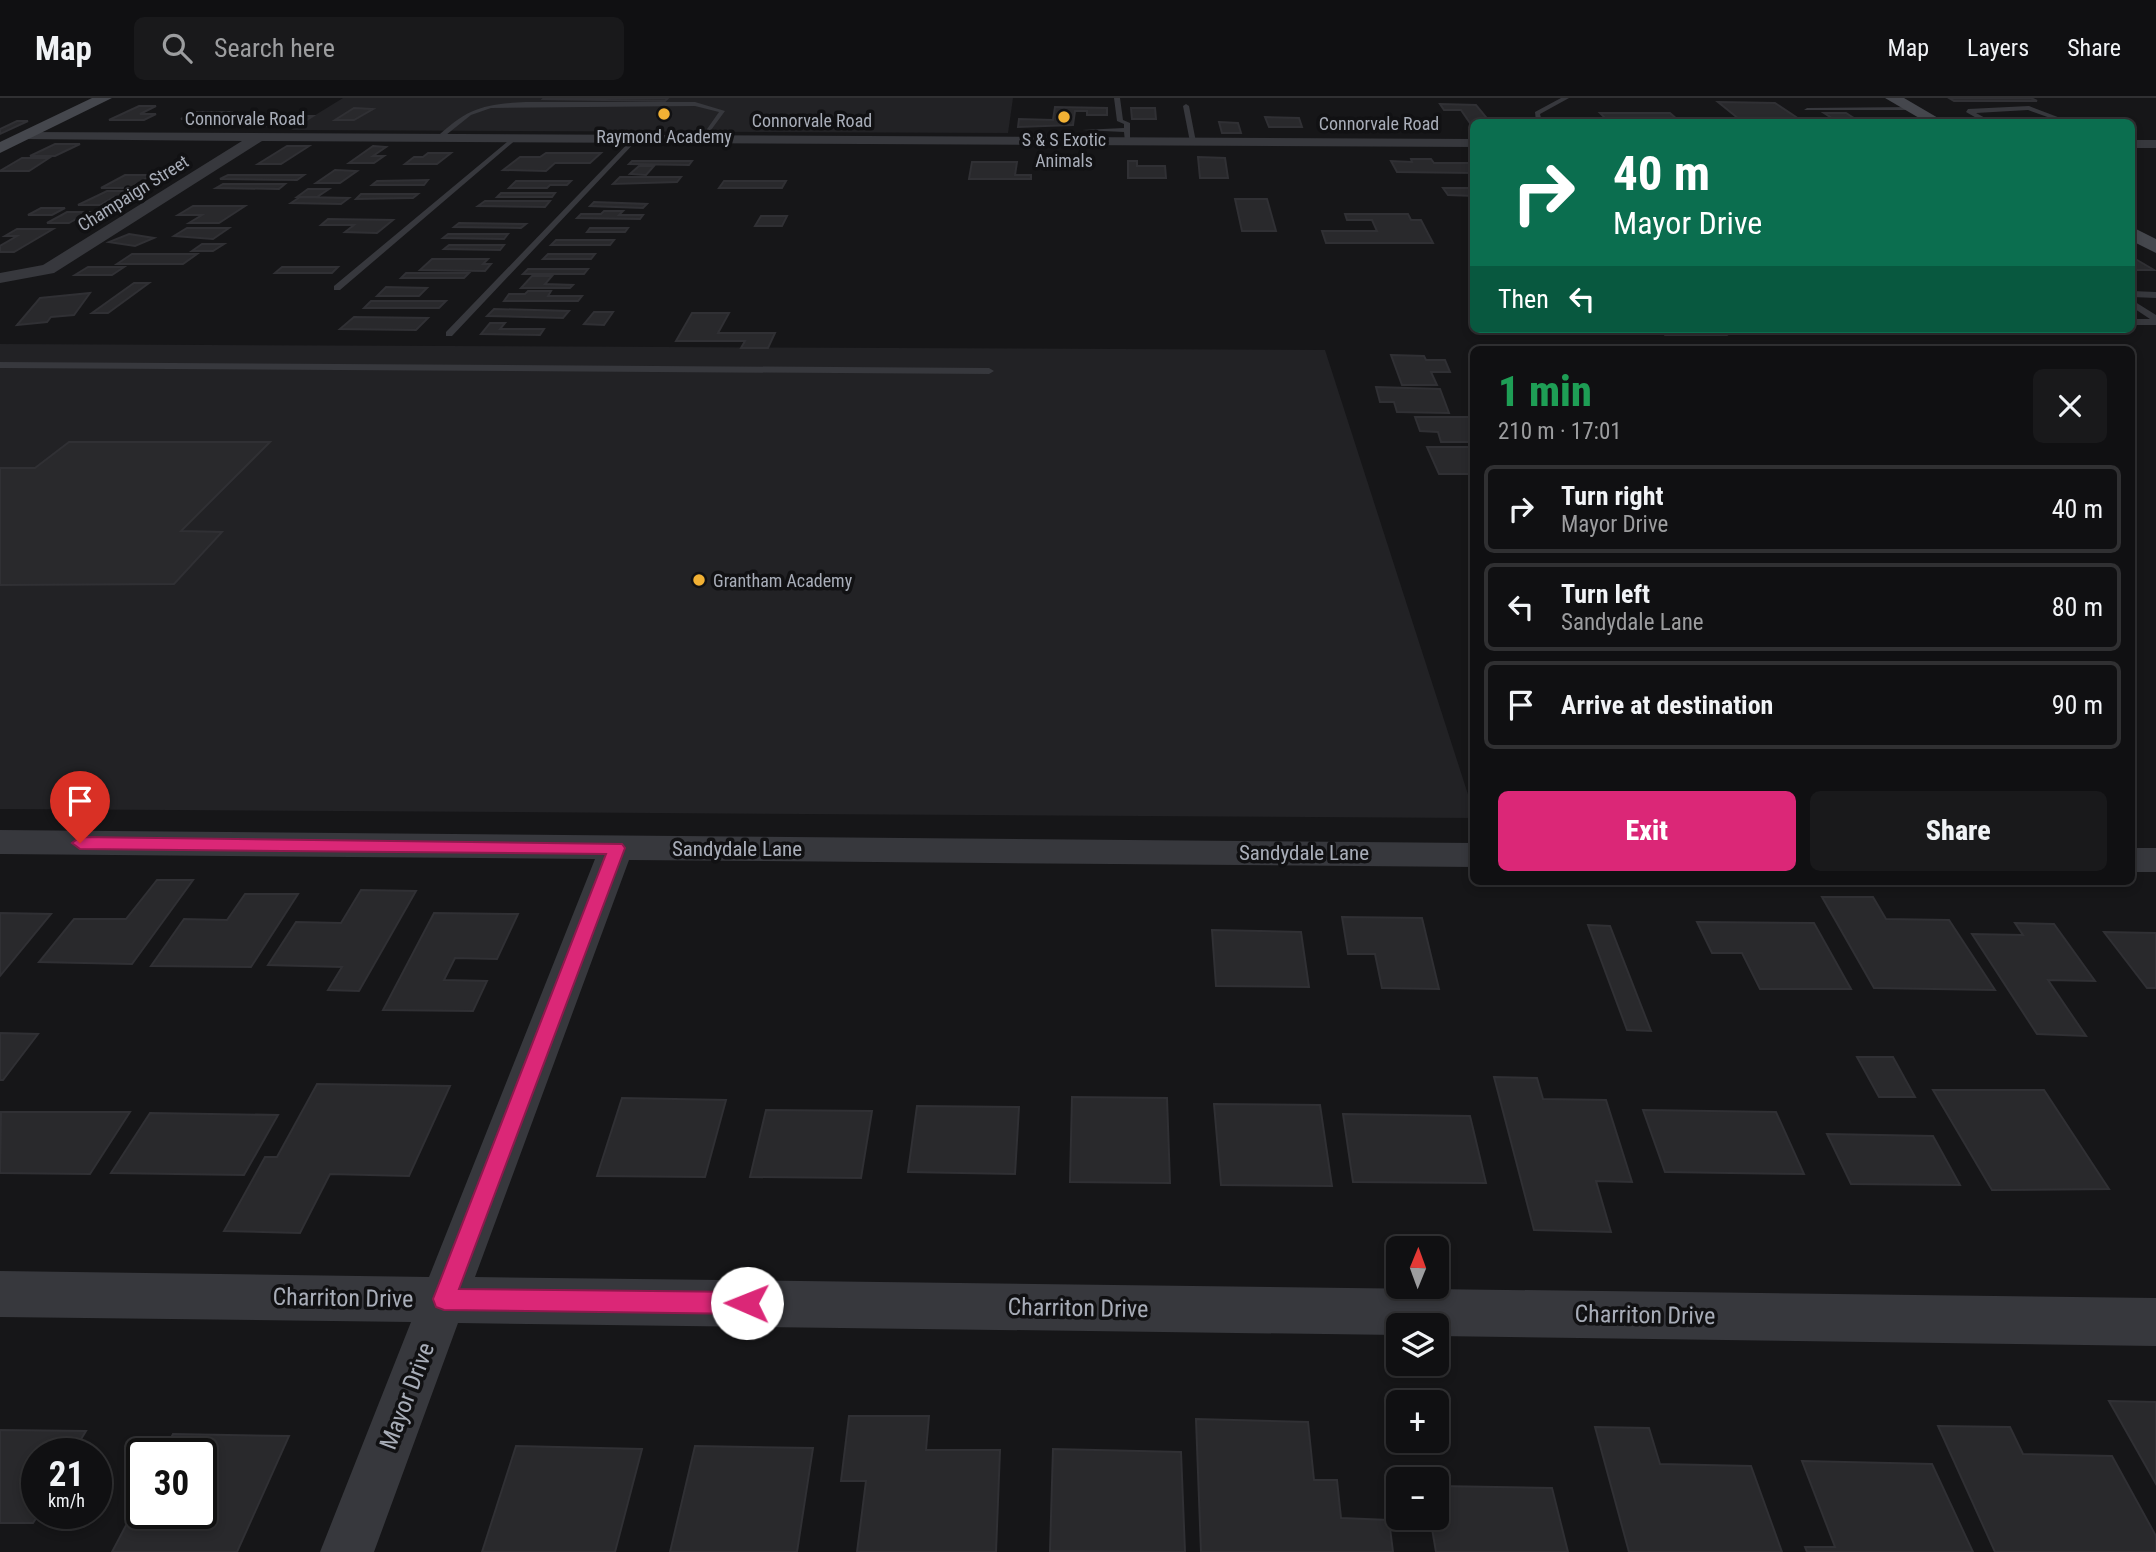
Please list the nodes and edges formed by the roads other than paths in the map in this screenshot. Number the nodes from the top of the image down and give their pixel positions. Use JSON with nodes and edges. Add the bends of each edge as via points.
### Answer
{"nodes":[{"id":1,"x":104,"y":98,"type":"edge"},
{"id":2,"x":1117,"y":98,"type":"edge"},
{"id":3,"x":1566,"y":98,"type":"edge"},
{"id":4,"x":1893,"y":98,"type":"edge"},
{"id":5,"x":1186,"y":106,"type":"dead end"},
{"id":6,"x":1913,"y":109,"type":"junction"},
{"id":7,"x":1807,"y":110,"type":"dead end"},
{"id":8,"x":1538,"y":119,"type":"edge"},
{"id":9,"x":1931,"y":119,"type":"edge"},
{"id":10,"x":1983,"y":119,"type":"edge"},
{"id":11,"x":2060,"y":119,"type":"edge"},
{"id":12,"x":1085,"y":130,"type":"dead end"},
{"id":13,"x":24,"y":136,"type":"junction"},
{"id":14,"x":1127,"y":136,"type":"junction"},
{"id":15,"x":259,"y":137,"type":"junction"},
{"id":16,"x":439,"y":138,"type":"junction"},
{"id":17,"x":515,"y":138,"type":"junction"},
{"id":18,"x":636,"y":138,"type":"junction"},
{"id":19,"x":703,"y":139,"type":"junction"},
{"id":20,"x":1193,"y":142,"type":"junction"},
{"id":21,"x":1470,"y":143,"type":"edge"},
{"id":22,"x":2135,"y":144,"type":"edge"},
{"id":23,"x":2156,"y":144,"type":"edge"},
{"id":24,"x":3,"y":145,"type":"edge"},
{"id":25,"x":2135,"y":235,"type":"edge"},
{"id":26,"x":2156,"y":247,"type":"edge"},
{"id":27,"x":0,"y":278,"type":"edge"},
{"id":28,"x":337,"y":288,"type":"dead end"},
{"id":29,"x":2135,"y":294,"type":"edge"},
{"id":30,"x":2156,"y":295,"type":"edge"},
{"id":31,"x":2135,"y":305,"type":"edge"},
{"id":32,"x":2156,"y":320,"type":"edge"},
{"id":33,"x":2135,"y":322,"type":"edge"},
{"id":34,"x":449,"y":334,"type":"dead end"},
{"id":35,"x":0,"y":365,"type":"edge"},
{"id":36,"x":989,"y":371,"type":"dead end"},
{"id":37,"x":0,"y":842,"type":"edge"},
{"id":38,"x":617,"y":848,"type":"junction"},
{"id":39,"x":1470,"y":855,"type":"edge"},
{"id":40,"x":2135,"y":860,"type":"edge"},
{"id":41,"x":2156,"y":860,"type":"edge"},
{"id":42,"x":0,"y":1294,"type":"edge"},
{"id":43,"x":444,"y":1299,"type":"junction"},
{"id":44,"x":2156,"y":1322,"type":"edge"},
{"id":45,"x":347,"y":1552,"type":"edge"}],
"edges":[{"from":1,"to":13,"type":"street"},
{"from":2,"to":14,"type":"lane"},
{"from":3,"to":8,"type":"lane","via":[[1537,113]]},
{"from":4,"to":6,"type":"street"},
{"from":5,"to":20,"type":"lane"},
{"from":6,"to":7,"type":"lane"},
{"from":6,"to":9,"type":"street"},
{"from":10,"to":11,"type":"lane","via":[[1968,111],[2029,108]]},
{"from":12,"to":14,"type":"lane"},
{"from":13,"to":15,"type":"street","name":"Connorvale Road"},
{"from":13,"to":24,"type":"street"},
{"from":14,"to":19,"type":"street","name":"Connorvale Road"},
{"from":14,"to":20,"type":"street","name":"Connorvale Road"},
{"from":15,"to":16,"type":"street","name":"Connorvale Road"},
{"from":15,"to":27,"type":"street","name":"Champaign Street","via":[[48,269]]},
{"from":16,"to":17,"type":"street","name":"Connorvale Road"},
{"from":16,"to":19,"type":"lane","via":[[476,110],[506,104],[695,104],[722,111]]},
{"from":17,"to":18,"type":"street","name":"Connorvale Road"},
{"from":17,"to":28,"type":"lane"},
{"from":18,"to":19,"type":"street","name":"Connorvale Road"},
{"from":18,"to":34,"type":"lane"},
{"from":20,"to":21,"type":"street","name":"Connorvale Road"},
{"from":22,"to":23,"type":"street"},
{"from":25,"to":26,"type":"street"},
{"from":29,"to":30,"type":"lane"},
{"from":31,"to":32,"type":"lane"},
{"from":32,"to":33,"type":"lane"},
{"from":35,"to":36,"type":"lane"},
{"from":37,"to":38,"type":"street","name":"Sandydale Lane"},
{"from":38,"to":39,"type":"street","name":"Sandydale Lane"},
{"from":38,"to":43,"type":"street","name":"Mayor Drive"},
{"from":40,"to":41,"type":"street"},
{"from":42,"to":43,"type":"street","name":"Charriton Drive"},
{"from":43,"to":44,"type":"street","name":"Charriton Drive"},
{"from":43,"to":45,"type":"street","name":"Mayor Drive"}]}
